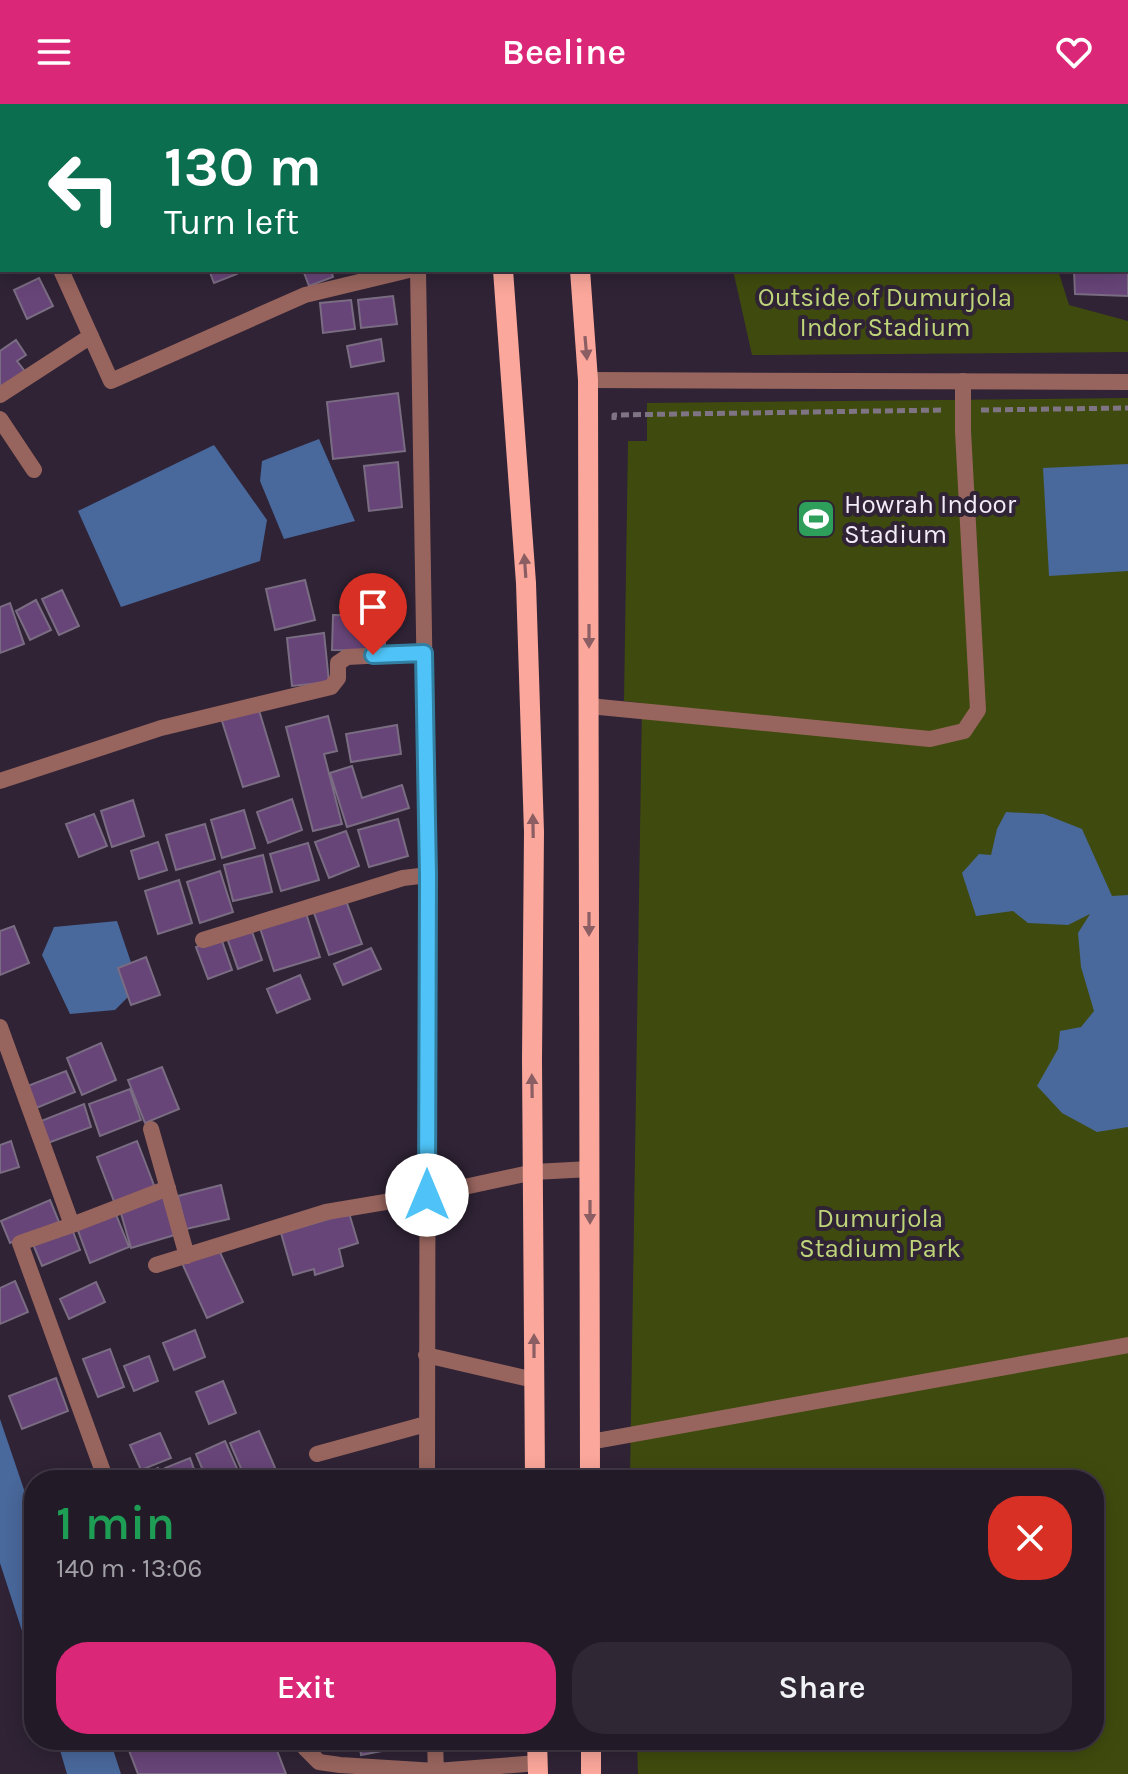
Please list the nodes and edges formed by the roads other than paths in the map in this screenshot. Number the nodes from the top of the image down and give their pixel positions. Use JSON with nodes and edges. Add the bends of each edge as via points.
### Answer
{"nodes":[{"id":1,"x":62,"y":272,"type":"edge"},
{"id":2,"x":401,"y":272,"type":"edge"},
{"id":3,"x":418,"y":272,"type":"edge"},
{"id":4,"x":503,"y":272,"type":"edge"},
{"id":5,"x":580,"y":272,"type":"edge"},
{"id":6,"x":91,"y":336,"type":"junction"},
{"id":7,"x":588,"y":380,"type":"junction"},
{"id":8,"x":963,"y":381,"type":"junction"},
{"id":9,"x":1128,"y":382,"type":"edge"},
{"id":10,"x":0,"y":395,"type":"edge"},
{"id":11,"x":0,"y":419,"type":"edge"},
{"id":12,"x":34,"y":470,"type":"dead end"},
{"id":13,"x":424,"y":653,"type":"junction"},
{"id":14,"x":589,"y":706,"type":"junction"},
{"id":15,"x":0,"y":781,"type":"edge"},
{"id":16,"x":428,"y":875,"type":"junction"},
{"id":17,"x":203,"y":940,"type":"dead end"},
{"id":18,"x":0,"y":1027,"type":"edge"},
{"id":19,"x":151,"y":1129,"type":"dead end"},
{"id":20,"x":590,"y":1169,"type":"junction"},
{"id":21,"x":534,"y":1172,"type":"junction"},
{"id":22,"x":168,"y":1188,"type":"junction"},
{"id":23,"x":427,"y":1195,"type":"junction"},
{"id":24,"x":72,"y":1225,"type":"junction"},
{"id":25,"x":187,"y":1256,"type":"junction"},
{"id":26,"x":156,"y":1265,"type":"dead end"},
{"id":27,"x":1128,"y":1345,"type":"edge"},
{"id":28,"x":426,"y":1355,"type":"junction"},
{"id":29,"x":534,"y":1380,"type":"junction"},
{"id":30,"x":426,"y":1424,"type":"junction"},
{"id":31,"x":590,"y":1442,"type":"junction"},
{"id":32,"x":317,"y":1454,"type":"dead end"},
{"id":33,"x":102,"y":1470,"type":"edge"},
{"id":34,"x":427,"y":1470,"type":"edge"},
{"id":35,"x":535,"y":1470,"type":"edge"},
{"id":36,"x":590,"y":1470,"type":"edge"},
{"id":37,"x":307,"y":1750,"type":"edge"},
{"id":38,"x":435,"y":1750,"type":"edge"},
{"id":39,"x":591,"y":1750,"type":"edge"},
{"id":40,"x":538,"y":1769,"type":"edge"},
{"id":41,"x":436,"y":1773,"type":"edge"},
{"id":42,"x":591,"y":1774,"type":"edge"}],
"edges":[{"from":1,"to":6,"type":"street"},
{"from":2,"to":6,"type":"street","via":[[305,295],[111,381]]},
{"from":3,"to":13,"type":"street"},
{"from":21,"to":4,"type":"main road","one_way":true,"via":[[534,832],[526,599]]},
{"from":5,"to":7,"type":"main road","one_way":true},
{"from":6,"to":10,"type":"street"},
{"from":7,"to":8,"type":"street"},
{"from":7,"to":14,"type":"main road","one_way":true},
{"from":8,"to":9,"type":"street"},
{"from":8,"to":14,"type":"street","via":[[978,710],[964,731],[930,739]]},
{"from":11,"to":12,"type":"street"},
{"from":13,"to":15,"type":"street","via":[[347,657],[338,663],[331,687],[161,728]]},
{"from":13,"to":16,"type":"street"},
{"from":14,"to":20,"type":"main road","one_way":true},
{"from":16,"to":17,"type":"street","via":[[403,878]]},
{"from":16,"to":23,"type":"street"},
{"from":18,"to":24,"type":"street"},
{"from":19,"to":22,"type":"street"},
{"from":20,"to":21,"type":"street"},
{"from":20,"to":31,"type":"main road","one_way":true},
{"from":21,"to":23,"type":"street"},
{"from":29,"to":21,"type":"main road","one_way":true},
{"from":22,"to":24,"type":"street"},
{"from":22,"to":25,"type":"street"},
{"from":23,"to":25,"type":"street","via":[[326,1212]]},
{"from":23,"to":28,"type":"street"},
{"from":24,"to":33,"type":"street","via":[[20,1243]]},
{"from":25,"to":26,"type":"street"},
{"from":27,"to":31,"type":"street"},
{"from":28,"to":29,"type":"street"},
{"from":28,"to":30,"type":"street"},
{"from":29,"to":35,"type":"main road"},
{"from":30,"to":32,"type":"street"},
{"from":30,"to":34,"type":"street"},
{"from":31,"to":36,"type":"main road"},
{"from":37,"to":41,"type":"street","via":[[319,1762]]},
{"from":38,"to":41,"type":"street"},
{"from":39,"to":42,"type":"main road"},
{"from":40,"to":41,"type":"street"}]}
